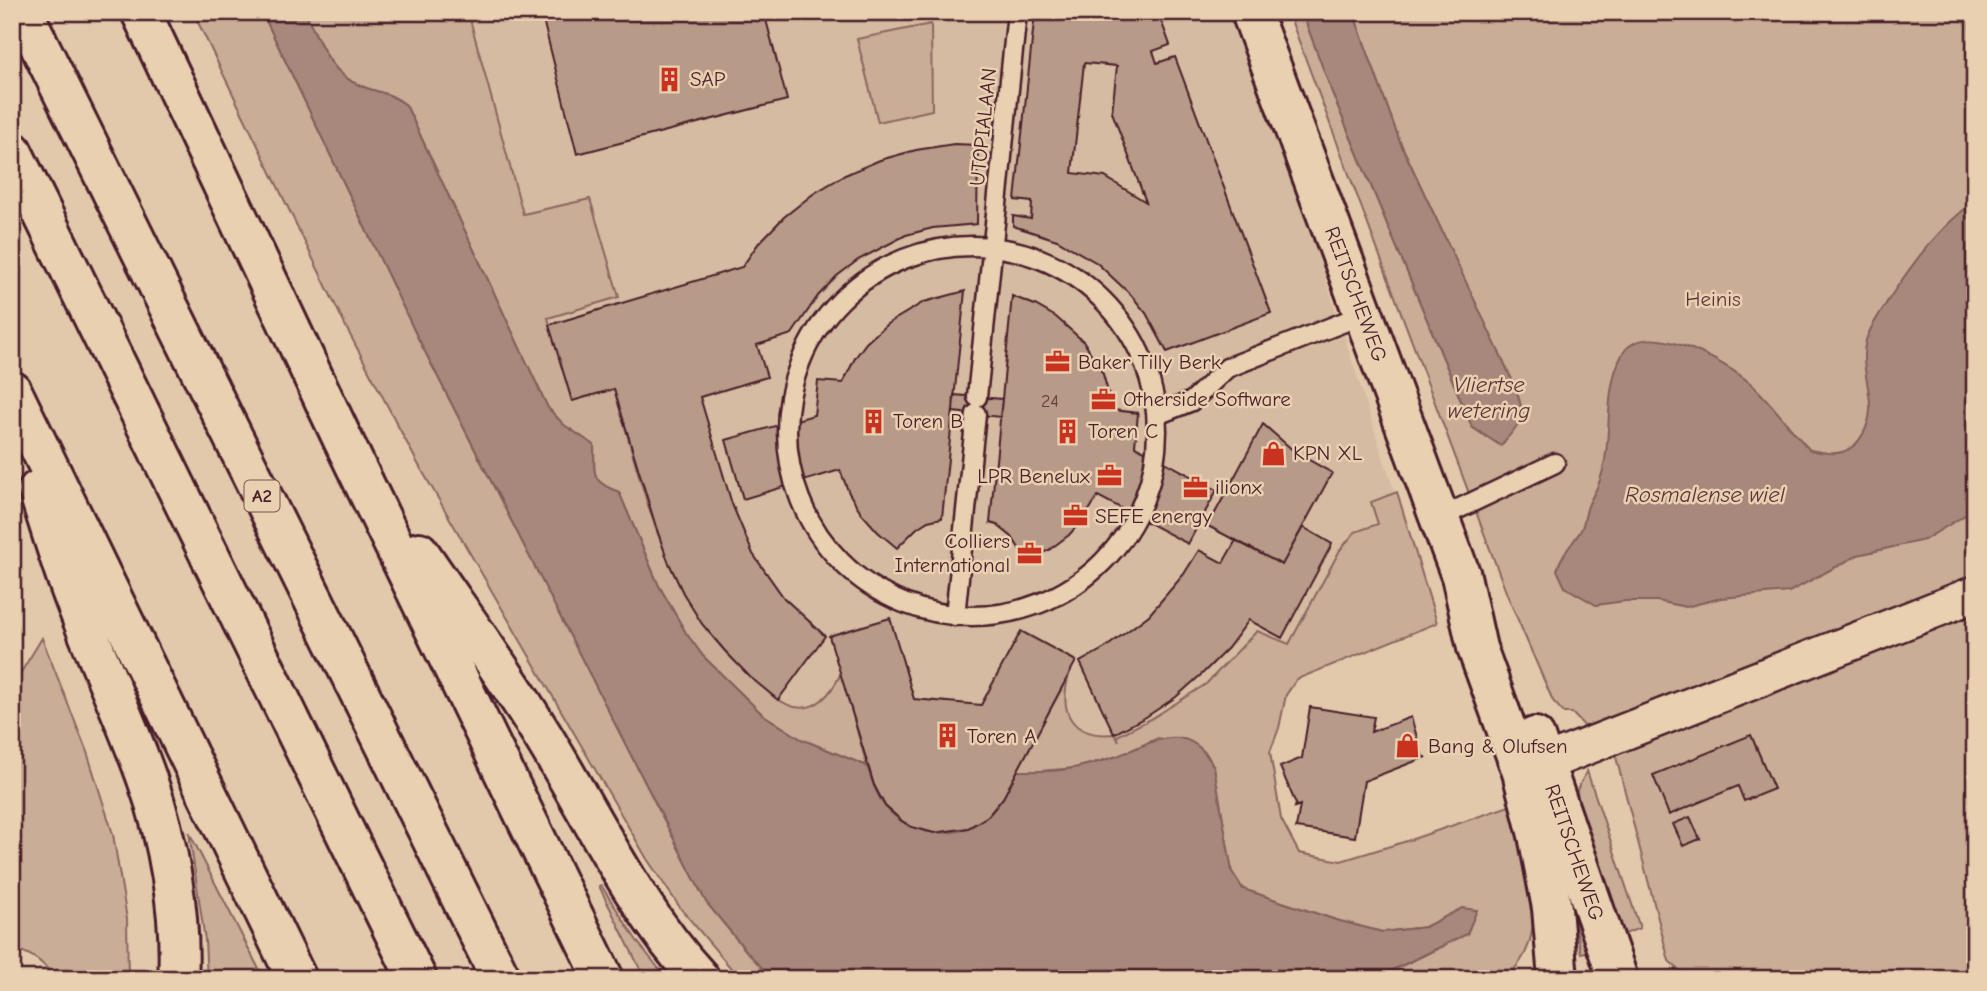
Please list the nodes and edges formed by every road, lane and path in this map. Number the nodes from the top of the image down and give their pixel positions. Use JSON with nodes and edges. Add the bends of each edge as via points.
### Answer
{"nodes":[{"id":1,"x":23,"y":12,"type":"edge"},
{"id":2,"x":141,"y":12,"type":"edge"},
{"id":3,"x":1017,"y":12,"type":"edge"},
{"id":4,"x":1251,"y":12,"type":"edge"},
{"id":5,"x":12,"y":151,"type":"edge"},
{"id":6,"x":993,"y":246,"type":"junction"},
{"id":7,"x":1362,"y":315,"type":"junction"},
{"id":8,"x":12,"y":391,"type":"edge"},
{"id":9,"x":12,"y":412,"type":"edge"},
{"id":10,"x":1157,"y":415,"type":"junction"},
{"id":11,"x":343,"y":440,"type":"junction"},
{"id":12,"x":1555,"y":463,"type":"dead end"},
{"id":13,"x":1439,"y":517,"type":"junction"},
{"id":14,"x":1975,"y":594,"type":"edge"},
{"id":15,"x":955,"y":616,"type":"junction"},
{"id":16,"x":1534,"y":768,"type":"junction"},
{"id":17,"x":178,"y":979,"type":"edge"},
{"id":18,"x":297,"y":979,"type":"edge"},
{"id":19,"x":417,"y":979,"type":"edge"},
{"id":20,"x":501,"y":979,"type":"edge"},
{"id":21,"x":604,"y":979,"type":"edge"},
{"id":22,"x":700,"y":979,"type":"edge"},
{"id":23,"x":1558,"y":979,"type":"edge"},
{"id":24,"x":1618,"y":979,"type":"edge"}],
"edges":[{"from":1,"to":20,"type":"main road","number":"A2"},
{"from":2,"to":11,"type":"main road"},
{"from":3,"to":6,"type":"lane","name":"UTOPIALAAN"},
{"from":4,"to":7,"type":"main road","name":"REITSCHEWEG"},
{"from":5,"to":19,"type":"main road"},
{"from":6,"to":10,"type":"lane","via":[[1045,260],[1090,288],[1126,327],[1149,375]]},
{"from":6,"to":15,"type":"lane","name":"UTOPIALAAN"},
{"from":6,"to":15,"type":"lane","via":[[942,247],[893,262],[850,290],[817,328],[794,374],[786,425],[794,484],[817,534],[854,575],[901,602]]},
{"from":7,"to":10,"type":"lane","via":[[1227,368],[1192,401]]},
{"from":7,"to":13,"type":"main road","name":"REITSCHEWEG"},
{"from":8,"to":18,"type":"main road"},
{"from":9,"to":17,"type":"main road","via":[[78,610],[148,782],[172,887]]},
{"from":10,"to":15,"type":"lane","via":[[1156,459],[1137,517],[1105,561],[1061,594],[1009,612]]},
{"from":11,"to":21,"type":"main road"},
{"from":11,"to":22,"type":"main road","via":[[541,733],[624,879]]},
{"from":12,"to":13,"type":"lane"},
{"from":13,"to":16,"type":"main road","name":"REITSCHEWEG","via":[[1461,576],[1500,643]]},
{"from":14,"to":16,"type":"street"},
{"from":16,"to":23,"type":"main road","name":"REITSCHEWEG","via":[[1538,835],[1552,908]]},
{"from":16,"to":24,"type":"main road","name":"REITSCHEWEG"}]}
